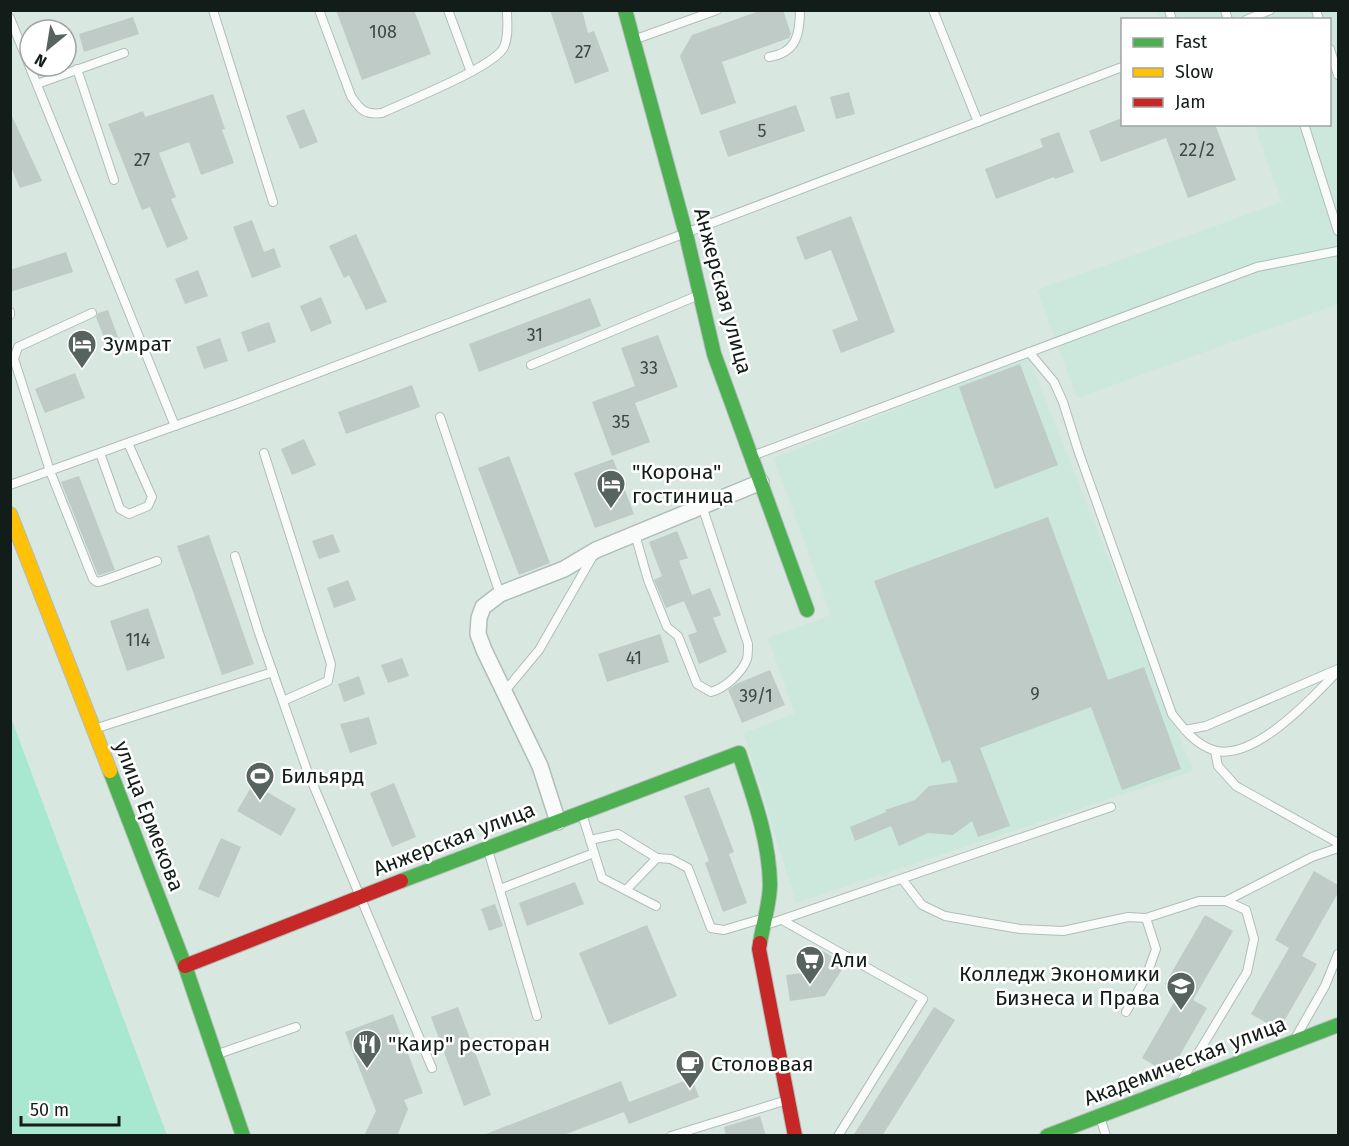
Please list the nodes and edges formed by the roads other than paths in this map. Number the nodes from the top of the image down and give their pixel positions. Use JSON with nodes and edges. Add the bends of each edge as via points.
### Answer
{"nodes":[{"id":1,"x":213,"y":10,"type":"edge"},
{"id":2,"x":319,"y":10,"type":"edge"},
{"id":3,"x":448,"y":10,"type":"edge"},
{"id":4,"x":507,"y":10,"type":"edge"},
{"id":5,"x":625,"y":10,"type":"edge"},
{"id":6,"x":717,"y":10,"type":"edge"},
{"id":7,"x":800,"y":10,"type":"edge"},
{"id":8,"x":933,"y":10,"type":"edge"},
{"id":9,"x":1269,"y":13,"type":"edge"},
{"id":10,"x":10,"y":18,"type":"edge"},
{"id":11,"x":1253,"y":18,"type":"edge"},
{"id":12,"x":634,"y":40,"type":"junction"},
{"id":13,"x":124,"y":53,"type":"dead end"},
{"id":14,"x":1331,"y":55,"type":"edge"},
{"id":15,"x":769,"y":57,"type":"dead end"},
{"id":16,"x":1121,"y":67,"type":"edge"},
{"id":17,"x":78,"y":69,"type":"edge"},
{"id":18,"x":78,"y":72,"type":"edge"},
{"id":19,"x":471,"y":72,"type":"junction"},
{"id":20,"x":1338,"y":75,"type":"edge"},
{"id":21,"x":53,"y":78,"type":"edge"},
{"id":22,"x":37,"y":84,"type":"junction"},
{"id":23,"x":978,"y":122,"type":"junction"},
{"id":24,"x":1305,"y":126,"type":"edge"},
{"id":25,"x":114,"y":180,"type":"dead end"},
{"id":26,"x":273,"y":202,"type":"dead end"},
{"id":27,"x":1338,"y":231,"type":"edge"},
{"id":28,"x":686,"y":234,"type":"junction"},
{"id":29,"x":1338,"y":251,"type":"edge"},
{"id":30,"x":700,"y":295,"type":"junction"},
{"id":31,"x":92,"y":313,"type":"dead end"},
{"id":32,"x":1029,"y":352,"type":"junction"},
{"id":33,"x":531,"y":365,"type":"dead end"},
{"id":34,"x":440,"y":417,"type":"dead end"},
{"id":35,"x":175,"y":426,"type":"junction"},
{"id":36,"x":128,"y":443,"type":"junction"},
{"id":37,"x":100,"y":453,"type":"junction"},
{"id":38,"x":264,"y":453,"type":"dead end"},
{"id":39,"x":751,"y":456,"type":"junction"},
{"id":40,"x":50,"y":471,"type":"junction"},
{"id":41,"x":760,"y":482,"type":"junction"},
{"id":42,"x":10,"y":485,"type":"edge"},
{"id":43,"x":702,"y":506,"type":"junction"},
{"id":44,"x":10,"y":514,"type":"edge"},
{"id":45,"x":634,"y":534,"type":"junction"},
{"id":46,"x":596,"y":550,"type":"junction"},
{"id":47,"x":235,"y":556,"type":"dead end"},
{"id":48,"x":157,"y":561,"type":"dead end"},
{"id":49,"x":500,"y":594,"type":"junction"},
{"id":50,"x":807,"y":610,"type":"dead end"},
{"id":51,"x":1338,"y":670,"type":"edge"},
{"id":52,"x":273,"y":672,"type":"junction"},
{"id":53,"x":505,"y":691,"type":"junction"},
{"id":54,"x":284,"y":701,"type":"junction"},
{"id":55,"x":93,"y":729,"type":"junction"},
{"id":56,"x":1185,"y":730,"type":"junction"},
{"id":57,"x":1215,"y":751,"type":"junction"},
{"id":58,"x":1111,"y":807,"type":"dead end"},
{"id":59,"x":582,"y":813,"type":"junction"},
{"id":60,"x":558,"y":822,"type":"junction"},
{"id":61,"x":590,"y":840,"type":"junction"},
{"id":62,"x":1338,"y":843,"type":"edge"},
{"id":63,"x":488,"y":849,"type":"junction"},
{"id":64,"x":1338,"y":849,"type":"edge"},
{"id":65,"x":594,"y":853,"type":"junction"},
{"id":66,"x":657,"y":858,"type":"junction"},
{"id":67,"x":902,"y":879,"type":"junction"},
{"id":68,"x":500,"y":889,"type":"junction"},
{"id":69,"x":626,"y":890,"type":"junction"},
{"id":70,"x":360,"y":897,"type":"junction"},
{"id":71,"x":1226,"y":900,"type":"junction"},
{"id":72,"x":656,"y":906,"type":"dead end"},
{"id":73,"x":1146,"y":918,"type":"junction"},
{"id":74,"x":782,"y":920,"type":"junction"},
{"id":75,"x":765,"y":922,"type":"junction"},
{"id":76,"x":1338,"y":954,"type":"edge"},
{"id":77,"x":184,"y":966,"type":"junction"},
{"id":78,"x":1126,"y":1012,"type":"dead end"},
{"id":79,"x":537,"y":1016,"type":"dead end"},
{"id":80,"x":1338,"y":1025,"type":"edge"},
{"id":81,"x":296,"y":1027,"type":"dead end"},
{"id":82,"x":1293,"y":1042,"type":"junction"},
{"id":83,"x":215,"y":1055,"type":"junction"},
{"id":84,"x":432,"y":1068,"type":"dead end"},
{"id":85,"x":1178,"y":1086,"type":"junction"},
{"id":86,"x":788,"y":1100,"type":"junction"},
{"id":87,"x":1100,"y":1115,"type":"junction"},
{"id":88,"x":243,"y":1136,"type":"edge"},
{"id":89,"x":671,"y":1136,"type":"edge"},
{"id":90,"x":795,"y":1136,"type":"edge"},
{"id":91,"x":838,"y":1136,"type":"edge"},
{"id":92,"x":1047,"y":1136,"type":"edge"},
{"id":93,"x":1106,"y":1136,"type":"edge"}],
"edges":[{"from":1,"to":26,"type":"lane"},
{"from":2,"to":19,"type":"lane","via":[[351,96],[359,109],[369,114],[382,113]]},
{"from":3,"to":19,"type":"lane"},
{"from":4,"to":19,"type":"lane","via":[[503,49]]},
{"from":5,"to":12,"type":"street","name":"Анжерская улица"},
{"from":6,"to":12,"type":"lane"},
{"from":7,"to":15,"type":"lane","via":[[800,30],[795,41],[780,55]]},
{"from":8,"to":23,"type":"lane"},
{"from":9,"to":11,"type":"lane"},
{"from":10,"to":22,"type":"lane"},
{"from":12,"to":28,"type":"street","name":"Анжерская улица"},
{"from":13,"to":17,"type":"lane"},
{"from":14,"to":20,"type":"lane"},
{"from":16,"to":23,"type":"lane"},
{"from":18,"to":25,"type":"lane"},
{"from":21,"to":22,"type":"lane"},
{"from":22,"to":35,"type":"lane"},
{"from":23,"to":28,"type":"lane"},
{"from":24,"to":27,"type":"lane"},
{"from":28,"to":30,"type":"street","name":"Анжерская улица"},
{"from":28,"to":35,"type":"lane"},
{"from":29,"to":32,"type":"lane","via":[[1257,267]]},
{"from":30,"to":33,"type":"lane"},
{"from":30,"to":39,"type":"street","name":"Анжерская улица","via":[[714,354]]},
{"from":31,"to":40,"type":"lane","via":[[18,347],[14,359]]},
{"from":32,"to":39,"type":"lane"},
{"from":32,"to":56,"type":"lane","via":[[1054,382],[1063,402],[1172,714]]},
{"from":34,"to":49,"type":"lane"},
{"from":35,"to":36,"type":"lane"},
{"from":36,"to":37,"type":"lane"},
{"from":36,"to":37,"type":"lane","via":[[152,497],[148,506],[129,514],[120,509]]},
{"from":37,"to":40,"type":"lane"},
{"from":38,"to":54,"type":"lane","via":[[331,664],[328,681]]},
{"from":39,"to":41,"type":"street","name":"Анжерская улица"},
{"from":40,"to":42,"type":"lane"},
{"from":40,"to":48,"type":"lane","via":[[93,579],[102,581]]},
{"from":41,"to":43,"type":"street"},
{"from":41,"to":50,"type":"street","name":"Анжерская улица"},
{"from":43,"to":45,"type":"street"},
{"from":43,"to":45,"type":"lane","via":[[748,644],[747,658],[739,672],[719,690],[711,692],[698,684],[678,636],[667,627]]},
{"from":44,"to":55,"type":"street","name":"улица Ермекова"},
{"from":45,"to":46,"type":"street"},
{"from":46,"to":49,"type":"street","via":[[564,569]]},
{"from":46,"to":53,"type":"lane","via":[[539,650]]},
{"from":47,"to":52,"type":"lane"},
{"from":49,"to":53,"type":"street","via":[[483,607],[478,634]]},
{"from":51,"to":56,"type":"lane","via":[[1206,726]]},
{"from":51,"to":57,"type":"lane","via":[[1304,706],[1267,735],[1232,752]]},
{"from":52,"to":54,"type":"lane"},
{"from":52,"to":55,"type":"lane"},
{"from":53,"to":60,"type":"street","via":[[540,766]]},
{"from":54,"to":70,"type":"lane"},
{"from":55,"to":77,"type":"street","name":"улица Ермекова"},
{"from":56,"to":57,"type":"lane"},
{"from":57,"to":62,"type":"lane","via":[[1218,766],[1236,786]]},
{"from":58,"to":67,"type":"lane"},
{"from":59,"to":60,"type":"street","name":"Анжерская улица"},
{"from":59,"to":61,"type":"lane"},
{"from":59,"to":75,"type":"street","name":"Анжерская улица","via":[[739,753],[761,821],[768,858],[770,886]]},
{"from":60,"to":63,"type":"street","name":"Анжерская улица"},
{"from":61,"to":65,"type":"lane"},
{"from":61,"to":66,"type":"lane","via":[[618,834]]},
{"from":63,"to":68,"type":"lane"},
{"from":63,"to":70,"type":"street","name":"Анжерская улица"},
{"from":64,"to":71,"type":"lane","via":[[1312,857]]},
{"from":65,"to":68,"type":"lane"},
{"from":65,"to":69,"type":"lane","via":[[602,878]]},
{"from":66,"to":69,"type":"lane"},
{"from":66,"to":75,"type":"lane","via":[[671,859],[688,868],[711,928],[724,930]]},
{"from":67,"to":73,"type":"lane","via":[[922,904],[945,916],[1020,929],[1063,931],[1128,917]]},
{"from":67,"to":74,"type":"lane"},
{"from":68,"to":79,"type":"lane"},
{"from":69,"to":72,"type":"lane"},
{"from":70,"to":77,"type":"street","name":"Анжерская улица"},
{"from":70,"to":84,"type":"lane"},
{"from":71,"to":73,"type":"lane","via":[[1199,901]]},
{"from":71,"to":85,"type":"lane","via":[[1246,910],[1254,939],[1247,972]]},
{"from":73,"to":78,"type":"lane","via":[[1156,949],[1146,977]]},
{"from":74,"to":75,"type":"lane"},
{"from":74,"to":91,"type":"lane","via":[[923,999]]},
{"from":75,"to":86,"type":"street","via":[[759,949]]},
{"from":76,"to":82,"type":"lane"},
{"from":77,"to":83,"type":"street","name":"улица Ермекова"},
{"from":80,"to":82,"type":"street","name":"Академическая улица"},
{"from":81,"to":83,"type":"lane"},
{"from":82,"to":85,"type":"street","name":"Академическая улица"},
{"from":83,"to":88,"type":"street","name":"улица Ермекова"},
{"from":85,"to":87,"type":"street","name":"Академическая улица"},
{"from":86,"to":89,"type":"lane"},
{"from":86,"to":90,"type":"street"},
{"from":87,"to":92,"type":"street","name":"Академическая улица"},
{"from":87,"to":93,"type":"lane"}]}
